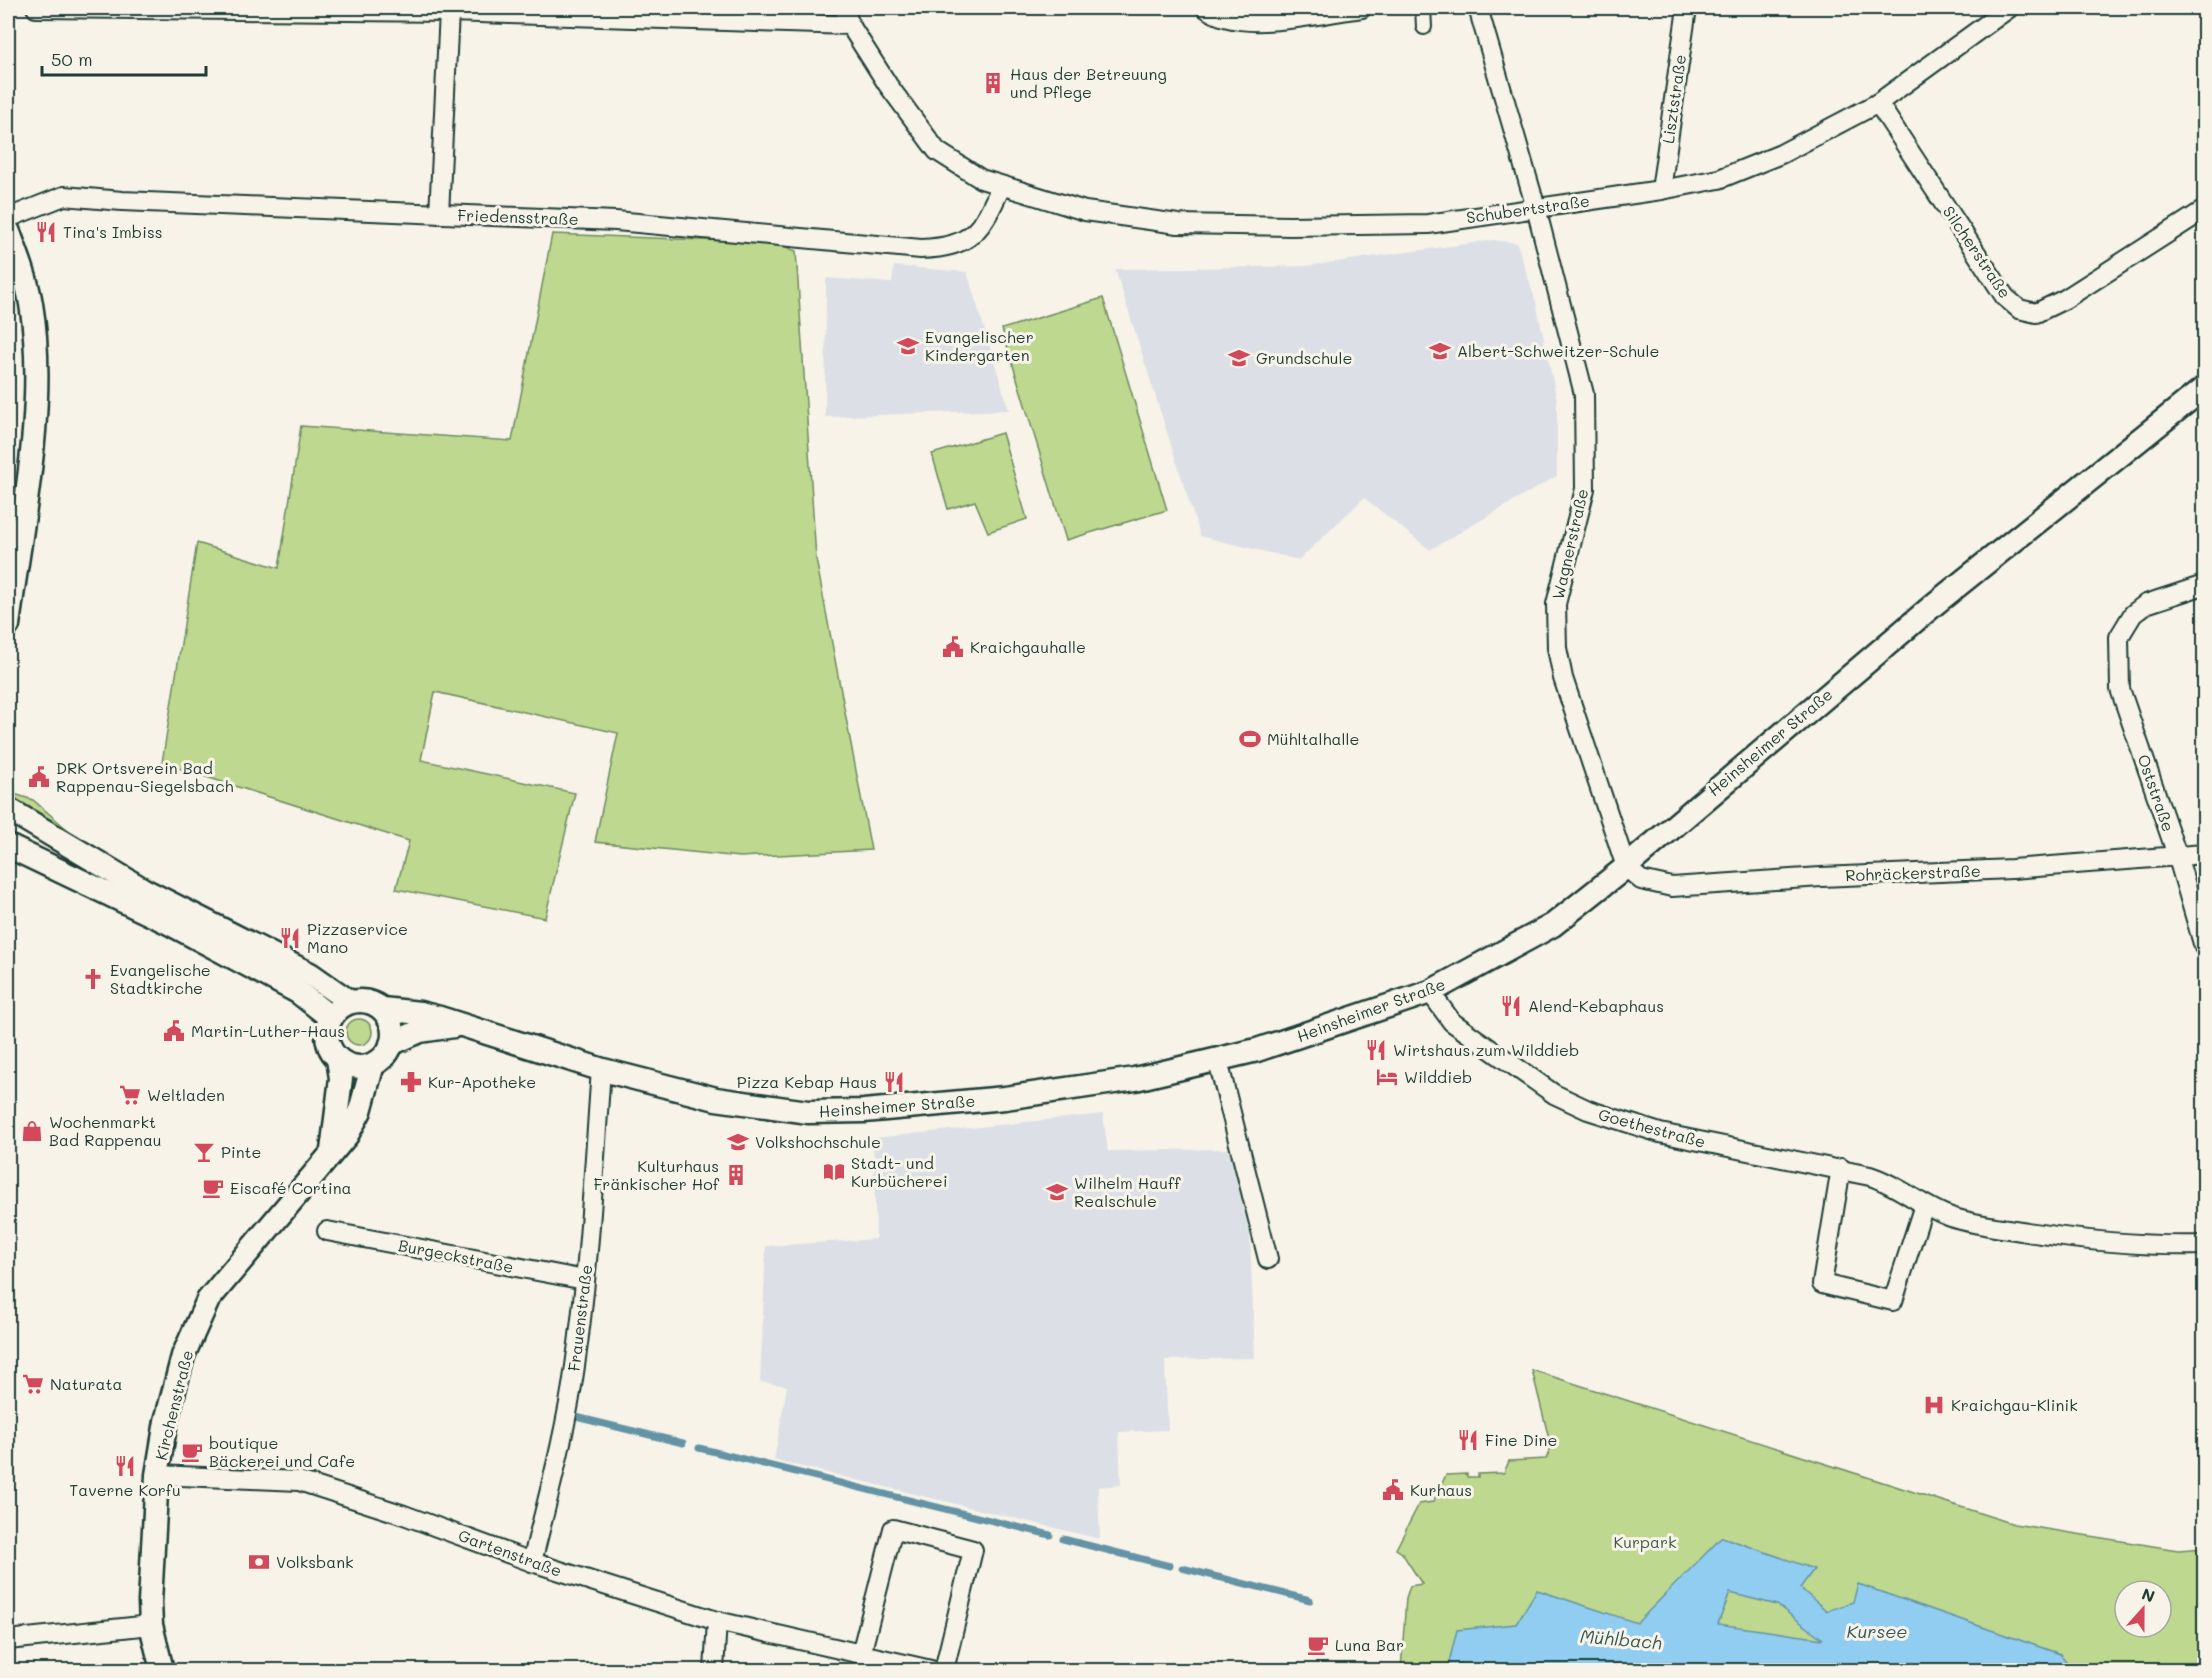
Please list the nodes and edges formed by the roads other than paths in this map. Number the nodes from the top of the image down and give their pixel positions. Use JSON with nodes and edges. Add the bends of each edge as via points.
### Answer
{"nodes":[{"id":1,"x":36,"y":8,"type":"edge"},
{"id":2,"x":1206,"y":8,"type":"edge"},
{"id":3,"x":1362,"y":8,"type":"edge"},
{"id":4,"x":1423,"y":8,"type":"edge"},
{"id":5,"x":1478,"y":8,"type":"edge"},
{"id":6,"x":1687,"y":8,"type":"edge"},
{"id":7,"x":2009,"y":8,"type":"edge"},
{"id":8,"x":449,"y":12,"type":"junction"},
{"id":9,"x":847,"y":16,"type":"edge"},
{"id":10,"x":1424,"y":27,"type":"dead end"},
{"id":11,"x":1878,"y":103,"type":"junction"},
{"id":12,"x":1001,"y":187,"type":"junction"},
{"id":13,"x":1661,"y":190,"type":"junction"},
{"id":14,"x":1536,"y":208,"type":"junction"},
{"id":15,"x":2205,"y":210,"type":"edge"},
{"id":16,"x":439,"y":214,"type":"junction"},
{"id":17,"x":8,"y":218,"type":"edge"},
{"id":18,"x":8,"y":231,"type":"edge"},
{"id":19,"x":2205,"y":388,"type":"edge"},
{"id":20,"x":2205,"y":585,"type":"edge"},
{"id":21,"x":8,"y":625,"type":"edge"},
{"id":22,"x":8,"y":810,"type":"edge"},
{"id":23,"x":8,"y":835,"type":"edge"},
{"id":24,"x":8,"y":846,"type":"edge"},
{"id":25,"x":2205,"y":854,"type":"edge"},
{"id":26,"x":2178,"y":858,"type":"junction"},
{"id":27,"x":1626,"y":867,"type":"junction"},
{"id":28,"x":144,"y":890,"type":"junction"},
{"id":29,"x":172,"y":914,"type":"junction"},
{"id":30,"x":2205,"y":947,"type":"edge"},
{"id":31,"x":304,"y":983,"type":"junction"},
{"id":32,"x":1430,"y":992,"type":"junction"},
{"id":33,"x":350,"y":1002,"type":"junction"},
{"id":34,"x":382,"y":1009,"type":"junction"},
{"id":35,"x":331,"y":1018,"type":"junction"},
{"id":36,"x":456,"y":1025,"type":"junction"},
{"id":37,"x":392,"y":1044,"type":"junction"},
{"id":38,"x":338,"y":1059,"type":"junction"},
{"id":39,"x":1218,"y":1061,"type":"junction"},
{"id":40,"x":373,"y":1064,"type":"junction"},
{"id":41,"x":601,"y":1069,"type":"junction"},
{"id":42,"x":332,"y":1151,"type":"junction"},
{"id":43,"x":1841,"y":1168,"type":"junction"},
{"id":44,"x":1924,"y":1205,"type":"junction"},
{"id":45,"x":327,"y":1231,"type":"dead end"},
{"id":46,"x":2205,"y":1245,"type":"edge"},
{"id":47,"x":1268,"y":1259,"type":"dead end"},
{"id":48,"x":585,"y":1280,"type":"junction"},
{"id":49,"x":157,"y":1475,"type":"junction"},
{"id":50,"x":532,"y":1562,"type":"junction"},
{"id":51,"x":717,"y":1621,"type":"junction"},
{"id":52,"x":151,"y":1625,"type":"junction"},
{"id":53,"x":8,"y":1640,"type":"edge"},
{"id":54,"x":861,"y":1654,"type":"junction"},
{"id":55,"x":162,"y":1671,"type":"edge"},
{"id":56,"x":714,"y":1671,"type":"edge"},
{"id":57,"x":931,"y":1671,"type":"edge"},
{"id":58,"x":944,"y":1671,"type":"edge"}],
"edges":[{"from":1,"to":8,"type":"street"},
{"from":2,"to":3,"type":"street","via":[[1239,20],[1270,20]]},
{"from":4,"to":10,"type":"street"},
{"from":5,"to":14,"type":"street","name":"Wagnerstraße"},
{"from":6,"to":13,"type":"street","name":"Lisztstraße"},
{"from":7,"to":11,"type":"street","name":"Schubertstraße"},
{"from":8,"to":9,"type":"street"},
{"from":8,"to":16,"type":"street"},
{"from":9,"to":12,"type":"street","name":"Schubertstraße","via":[[888,85],[937,151]]},
{"from":11,"to":13,"type":"street","name":"Schubertstraße","via":[[1750,167],[1719,179]]},
{"from":11,"to":15,"type":"street","name":"Silcherstraße","via":[[2005,297],[2019,309],[2036,313],[2065,298]]},
{"from":12,"to":14,"type":"street","name":"Schubertstraße","via":[[1085,211],[1178,224],[1428,224]]},
{"from":12,"to":16,"type":"street","name":"Friedensstraße","via":[[989,214],[970,237],[948,248],[876,247],[616,221]]},
{"from":13,"to":14,"type":"street","name":"Schubertstraße"},
{"from":14,"to":27,"type":"street","name":"Wagnerstraße","via":[[1578,363],[1587,431],[1585,489],[1556,604],[1557,648],[1563,678]]},
{"from":16,"to":17,"type":"street","name":"Friedensstraße","via":[[64,196]]},
{"from":18,"to":21,"type":"street","via":[[31,304],[37,364],[35,416]]},
{"from":19,"to":27,"type":"street","name":"Heinsheimer Straße","via":[[1910,624]]},
{"from":20,"to":26,"type":"street","name":"Oststraße","via":[[2146,604],[2133,614],[2119,638],[2120,688]]},
{"from":22,"to":28,"type":"street","name":"Heinsheimer Straße"},
{"from":23,"to":28,"type":"street","name":"Heinsheimer Straße"},
{"from":24,"to":29,"type":"street","name":"Heinsheimer Straße"},
{"from":25,"to":26,"type":"street","name":"Rohräckerstraße"},
{"from":26,"to":27,"type":"street","name":"Rohräckerstraße","via":[[1672,887],[1641,880]]},
{"from":26,"to":30,"type":"street","name":"Oststraße"},
{"from":27,"to":32,"type":"street","name":"Heinsheimer Straße","via":[[1553,925]]},
{"from":28,"to":29,"type":"street","name":"Heinsheimer Straße"},
{"from":29,"to":31,"type":"street","name":"Heinsheimer Straße"},
{"from":31,"to":33,"type":"street","name":"Heinsheimer Straße"},
{"from":31,"to":35,"type":"street","name":"Heinsheimer Straße"},
{"from":32,"to":39,"type":"street","name":"Heinsheimer Straße"},
{"from":32,"to":43,"type":"street","name":"Goethestraße","via":[[1452,1022],[1554,1094],[1588,1110],[1660,1133]]},
{"from":33,"to":34,"type":"street","name":"Heinsheimer Straße","via":[[361,1001]]},
{"from":33,"to":35,"type":"street"},
{"from":34,"to":36,"type":"street","name":"Heinsheimer Straße","via":[[420,1013]]},
{"from":34,"to":37,"type":"street","via":[[392,1025]]},
{"from":35,"to":38,"type":"street","via":[[327,1032],[329,1047]]},
{"from":36,"to":37,"type":"street","name":"Heinsheimer Straße","via":[[420,1031]]},
{"from":36,"to":41,"type":"street","name":"Heinsheimer Straße"},
{"from":37,"to":40,"type":"street","name":"Heinsheimer Straße"},
{"from":38,"to":40,"type":"street","via":[[355,1067]]},
{"from":38,"to":42,"type":"street","via":[[341,1078]]},
{"from":39,"to":41,"type":"street","name":"Heinsheimer Straße","via":[[1066,1091],[864,1111],[808,1112],[716,1099]]},
{"from":39,"to":47,"type":"street"},
{"from":40,"to":42,"type":"street","name":"Kirchenstraße","via":[[360,1111],[347,1135]]},
{"from":41,"to":48,"type":"street","name":"Frauenstraße"},
{"from":42,"to":49,"type":"street","name":"Kirchenstraße","via":[[208,1300],[183,1356]]},
{"from":43,"to":44,"type":"street","name":"Goethestraße","via":[[1882,1180]]},
{"from":43,"to":44,"type":"street","via":[[1822,1284],[1893,1301]]},
{"from":44,"to":46,"type":"street","name":"Goethestraße","via":[[1952,1217],[2098,1243]]},
{"from":45,"to":48,"type":"street","name":"Burgeckstraße"},
{"from":48,"to":50,"type":"street","name":"Frauenstraße","via":[[565,1426]]},
{"from":49,"to":50,"type":"street","name":"Gartenstraße","via":[[299,1481]]},
{"from":49,"to":52,"type":"street","name":"Kirchenstraße"},
{"from":50,"to":51,"type":"street","name":"Gartenstraße"},
{"from":51,"to":54,"type":"street","name":"Gartenstraße"},
{"from":51,"to":56,"type":"street"},
{"from":52,"to":53,"type":"street"},
{"from":52,"to":55,"type":"street","name":"Kirchenstraße"},
{"from":54,"to":57,"type":"street","name":"Gartenstraße"},
{"from":54,"to":58,"type":"street","via":[[893,1529],[973,1550]]}]}
